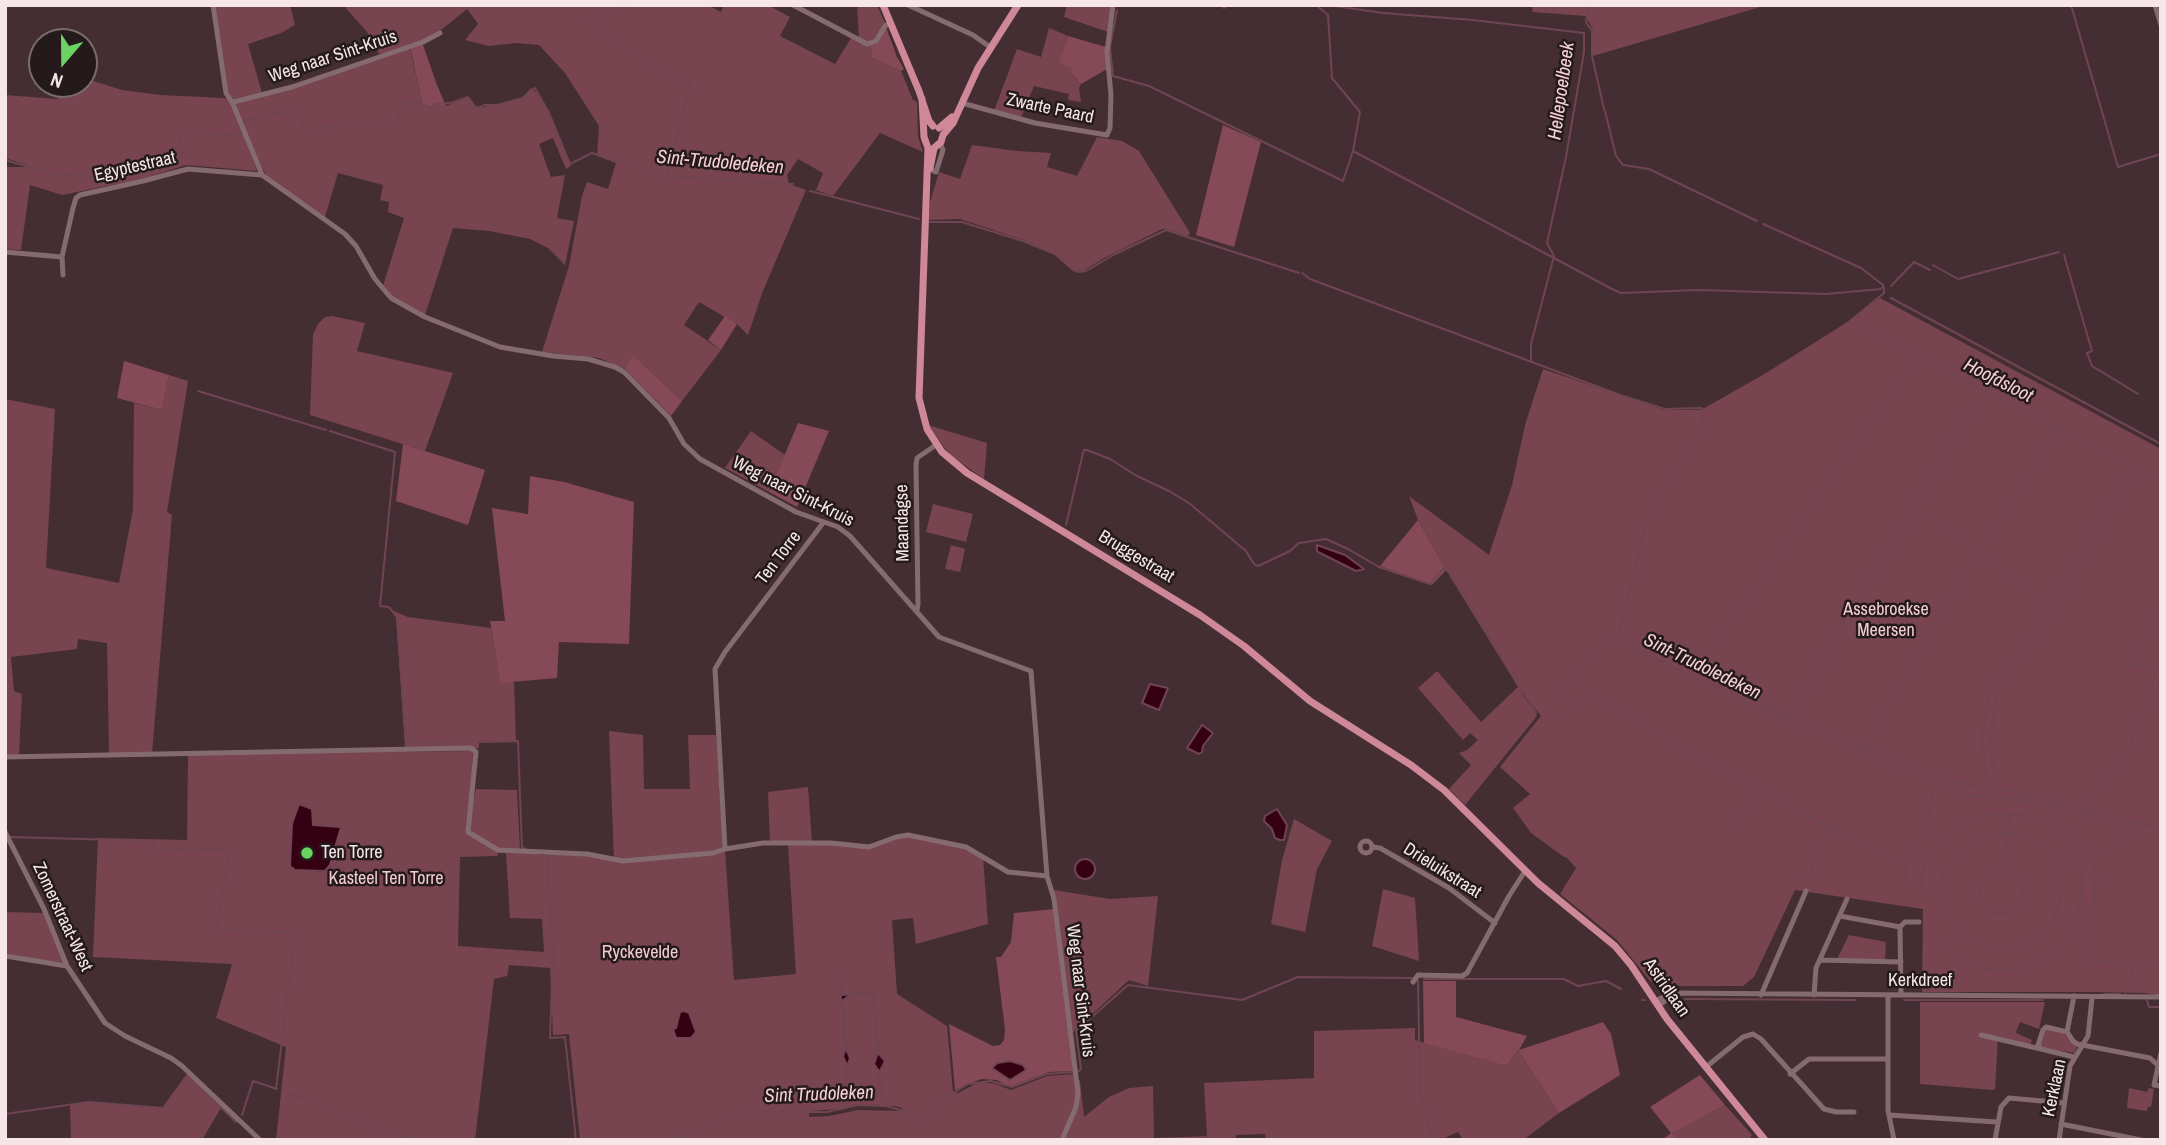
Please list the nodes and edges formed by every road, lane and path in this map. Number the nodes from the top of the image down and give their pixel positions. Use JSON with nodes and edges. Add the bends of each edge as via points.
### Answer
{"nodes":[{"id":1,"x":213,"y":5,"type":"edge"},
{"id":2,"x":793,"y":5,"type":"edge"},
{"id":3,"x":883,"y":5,"type":"edge"},
{"id":4,"x":908,"y":5,"type":"edge"},
{"id":5,"x":1016,"y":5,"type":"edge"},
{"id":6,"x":1113,"y":5,"type":"edge"},
{"id":7,"x":2155,"y":5,"type":"edge"},
{"id":8,"x":890,"y":23,"type":"junction"},
{"id":9,"x":2161,"y":25,"type":"edge"},
{"id":10,"x":440,"y":33,"type":"dead end"},
{"id":11,"x":990,"y":47,"type":"junction"},
{"id":12,"x":233,"y":102,"type":"junction"},
{"id":13,"x":962,"y":103,"type":"junction"},
{"id":14,"x":935,"y":130,"type":"junction"},
{"id":15,"x":934,"y":144,"type":"junction"},
{"id":16,"x":928,"y":172,"type":"junction"},
{"id":17,"x":262,"y":174,"type":"junction"},
{"id":18,"x":5,"y":252,"type":"edge"},
{"id":19,"x":62,"y":257,"type":"junction"},
{"id":20,"x":63,"y":275,"type":"dead end"},
{"id":21,"x":936,"y":445,"type":"junction"},
{"id":22,"x":823,"y":523,"type":"junction"},
{"id":23,"x":917,"y":610,"type":"junction"},
{"id":24,"x":5,"y":757,"type":"edge"},
{"id":25,"x":5,"y":832,"type":"edge"},
{"id":26,"x":1372,"y":847,"type":"dead end"},
{"id":27,"x":725,"y":849,"type":"junction"},
{"id":28,"x":1525,"y":871,"type":"junction"},
{"id":29,"x":1047,"y":876,"type":"junction"},
{"id":30,"x":1806,"y":891,"type":"dead end"},
{"id":31,"x":1847,"y":899,"type":"dead end"},
{"id":32,"x":1840,"y":916,"type":"junction"},
{"id":33,"x":1919,"y":922,"type":"dead end"},
{"id":34,"x":1495,"y":923,"type":"junction"},
{"id":35,"x":1900,"y":927,"type":"junction"},
{"id":36,"x":5,"y":956,"type":"edge"},
{"id":37,"x":1819,"y":960,"type":"junction"},
{"id":38,"x":1902,"y":962,"type":"junction"},
{"id":39,"x":67,"y":966,"type":"junction"},
{"id":40,"x":1413,"y":982,"type":"dead end"},
{"id":41,"x":1761,"y":995,"type":"junction"},
{"id":42,"x":1814,"y":995,"type":"junction"},
{"id":43,"x":1888,"y":995,"type":"junction"},
{"id":44,"x":1901,"y":995,"type":"junction"},
{"id":45,"x":2074,"y":996,"type":"junction"},
{"id":46,"x":2092,"y":998,"type":"junction"},
{"id":47,"x":2161,"y":998,"type":"edge"},
{"id":48,"x":1656,"y":1004,"type":"junction"},
{"id":49,"x":2067,"y":1032,"type":"junction"},
{"id":50,"x":1981,"y":1035,"type":"dead end"},
{"id":51,"x":2084,"y":1044,"type":"junction"},
{"id":52,"x":2041,"y":1049,"type":"junction"},
{"id":53,"x":2161,"y":1053,"type":"edge"},
{"id":54,"x":2074,"y":1057,"type":"junction"},
{"id":55,"x":1888,"y":1059,"type":"junction"},
{"id":56,"x":2159,"y":1066,"type":"edge"},
{"id":57,"x":1706,"y":1067,"type":"junction"},
{"id":58,"x":1790,"y":1074,"type":"junction"},
{"id":59,"x":2161,"y":1086,"type":"edge"},
{"id":60,"x":2064,"y":1102,"type":"junction"},
{"id":61,"x":1854,"y":1112,"type":"dead end"},
{"id":62,"x":1889,"y":1115,"type":"junction"},
{"id":63,"x":1997,"y":1122,"type":"junction"},
{"id":64,"x":2061,"y":1124,"type":"junction"},
{"id":65,"x":260,"y":1140,"type":"edge"},
{"id":66,"x":1062,"y":1140,"type":"edge"},
{"id":67,"x":1765,"y":1140,"type":"edge"},
{"id":68,"x":1894,"y":1140,"type":"edge"},
{"id":69,"x":1995,"y":1140,"type":"edge"},
{"id":70,"x":2059,"y":1140,"type":"edge"},
{"id":71,"x":2141,"y":1140,"type":"edge"}],
"edges":[{"from":1,"to":12,"type":"street","via":[[226,93]]},
{"from":2,"to":8,"type":"street","via":[[867,44],[876,41]]},
{"from":3,"to":8,"type":"main road"},
{"from":4,"to":11,"type":"street"},
{"from":5,"to":11,"type":"main road"},
{"from":6,"to":13,"type":"street","name":"Zwarte Paard","via":[[1107,135],[1035,123]]},
{"from":7,"to":9,"type":"street"},
{"from":8,"to":14,"type":"main road"},
{"from":10,"to":12,"type":"street","name":"Weg naar Sint-Kruis","via":[[292,87]]},
{"from":11,"to":13,"type":"main road"},
{"from":12,"to":17,"type":"street"},
{"from":13,"to":14,"type":"main road","via":[[951,127]]},
{"from":14,"to":15,"type":"main road"},
{"from":14,"to":15,"type":"main road","via":[[924,137]]},
{"from":15,"to":16,"type":"main road","name":"Bruggestraat"},
{"from":15,"to":16,"type":"street","via":[[943,150],[936,172]]},
{"from":16,"to":21,"type":"main road","name":"Bruggestraat","via":[[918,385],[920,411]]},
{"from":17,"to":19,"type":"street","name":"Egyptestraat","via":[[188,169],[86,192],[76,198]]},
{"from":17,"to":22,"type":"street","name":"Weg naar Sint-Kruis","via":[[345,234],[374,278],[397,302],[499,347],[615,367],[669,418],[693,454]]},
{"from":18,"to":19,"type":"street"},
{"from":19,"to":20,"type":"street","name":"Egyptestraat"},
{"from":21,"to":23,"type":"street","name":"Maandagse","via":[[917,458],[916,465]]},
{"from":21,"to":28,"type":"main road","name":"Bruggestraat","via":[[967,473],[1210,622],[1310,701],[1426,776]]},
{"from":22,"to":23,"type":"street","name":"Weg naar Sint-Kruis","via":[[850,536]]},
{"from":22,"to":27,"type":"street","name":"Ten Torre","via":[[715,669]]},
{"from":23,"to":29,"type":"street","name":"Weg naar Sint-Kruis","via":[[939,637],[1031,671]]},
{"from":24,"to":27,"type":"street","via":[[471,748],[476,752],[468,832],[494,849],[587,854],[619,861]]},
{"from":25,"to":39,"type":"street","name":"Zomerstraat-West"},
{"from":26,"to":34,"type":"street","name":"Drieluikstraat","via":[[1443,884]]},
{"from":27,"to":29,"type":"street","via":[[785,843],[869,848],[896,837],[916,836],[966,847],[1008,872]]},
{"from":28,"to":34,"type":"street"},
{"from":28,"to":48,"type":"main road","name":"Astridlaan","via":[[1615,946]]},
{"from":29,"to":66,"type":"street","name":"Weg naar Sint-Kruis","via":[[1054,899],[1077,1084],[1076,1107]]},
{"from":30,"to":41,"type":"street"},
{"from":31,"to":32,"type":"street"},
{"from":32,"to":35,"type":"street"},
{"from":32,"to":37,"type":"street"},
{"from":33,"to":35,"type":"street","via":[[1905,922]]},
{"from":34,"to":40,"type":"street","via":[[1467,973],[1418,975]]},
{"from":35,"to":38,"type":"street"},
{"from":36,"to":39,"type":"street"},
{"from":37,"to":38,"type":"street"},
{"from":37,"to":42,"type":"street"},
{"from":38,"to":44,"type":"street"},
{"from":39,"to":65,"type":"street","name":"Zomerstraat-West","via":[[105,1023],[182,1066]]},
{"from":41,"to":42,"type":"street","name":"Kerkdreef"},
{"from":41,"to":48,"type":"street","name":"Kerkdreef","via":[[1678,993]]},
{"from":42,"to":43,"type":"street","name":"Kerkdreef"},
{"from":43,"to":44,"type":"street","name":"Kerkdreef"},
{"from":43,"to":55,"type":"street"},
{"from":44,"to":45,"type":"street","name":"Kerkdreef"},
{"from":45,"to":46,"type":"street","name":"Kerkdreef"},
{"from":45,"to":49,"type":"street"},
{"from":46,"to":47,"type":"street","name":"Kerkdreef"},
{"from":46,"to":51,"type":"street","via":[[2091,1029]]},
{"from":48,"to":57,"type":"main road","name":"Astridlaan"},
{"from":49,"to":51,"type":"street","via":[[2073,1041]]},
{"from":49,"to":52,"type":"street","via":[[2045,1028],[2038,1043]]},
{"from":50,"to":52,"type":"street"},
{"from":51,"to":54,"type":"street","name":"Kerklaan"},
{"from":51,"to":56,"type":"street","via":[[2150,1058]]},
{"from":52,"to":54,"type":"street"},
{"from":53,"to":56,"type":"street"},
{"from":54,"to":60,"type":"street","name":"Kerklaan"},
{"from":55,"to":58,"type":"street","via":[[1809,1059]]},
{"from":55,"to":62,"type":"street"},
{"from":56,"to":59,"type":"street","via":[[2154,1084]]},
{"from":57,"to":58,"type":"street","via":[[1753,1034]]},
{"from":57,"to":67,"type":"main road","name":"Astridlaan"},
{"from":58,"to":61,"type":"street","via":[[1824,1110]]},
{"from":60,"to":63,"type":"street","via":[[2009,1098]]},
{"from":60,"to":64,"type":"street","name":"Kerklaan"},
{"from":62,"to":63,"type":"street"},
{"from":62,"to":68,"type":"street"},
{"from":63,"to":69,"type":"street"},
{"from":64,"to":70,"type":"street","name":"Kerklaan"},
{"from":64,"to":71,"type":"street"}]}
